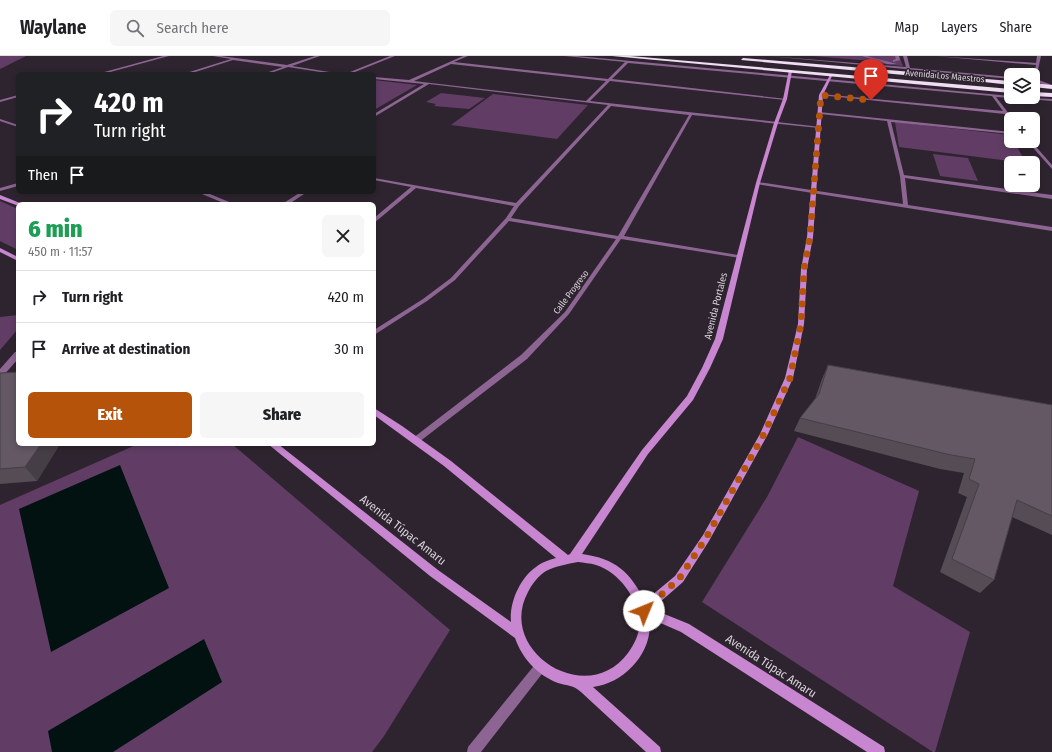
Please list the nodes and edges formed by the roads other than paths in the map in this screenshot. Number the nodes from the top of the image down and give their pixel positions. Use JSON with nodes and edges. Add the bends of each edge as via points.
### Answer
{"nodes":[{"id":1,"x":167,"y":56,"type":"edge"},
{"id":2,"x":215,"y":56,"type":"edge"},
{"id":3,"x":245,"y":56,"type":"edge"},
{"id":4,"x":318,"y":56,"type":"edge"},
{"id":5,"x":393,"y":56,"type":"edge"},
{"id":6,"x":466,"y":56,"type":"edge"},
{"id":7,"x":567,"y":56,"type":"edge"},
{"id":8,"x":614,"y":56,"type":"edge"},
{"id":9,"x":770,"y":56,"type":"edge"},
{"id":10,"x":864,"y":56,"type":"edge"},
{"id":11,"x":892,"y":56,"type":"edge"},
{"id":12,"x":897,"y":56,"type":"edge"},
{"id":13,"x":905,"y":56,"type":"edge"},
{"id":14,"x":937,"y":56,"type":"edge"},
{"id":15,"x":1039,"y":56,"type":"edge"},
{"id":16,"x":736,"y":58,"type":"dead end"},
{"id":17,"x":235,"y":59,"type":"junction"},
{"id":18,"x":628,"y":62,"type":"junction"},
{"id":19,"x":450,"y":63,"type":"junction"},
{"id":20,"x":895,"y":64,"type":"junction"},
{"id":21,"x":1036,"y":64,"type":"junction"},
{"id":22,"x":286,"y":67,"type":"junction"},
{"id":23,"x":908,"y":68,"type":"junction"},
{"id":24,"x":1035,"y":68,"type":"edge"},
{"id":25,"x":107,"y":72,"type":"edge"},
{"id":26,"x":192,"y":72,"type":"edge"},
{"id":27,"x":271,"y":72,"type":"edge"},
{"id":28,"x":325,"y":72,"type":"edge"},
{"id":29,"x":352,"y":72,"type":"edge"},
{"id":30,"x":790,"y":74,"type":"junction"},
{"id":31,"x":830,"y":77,"type":"junction"},
{"id":32,"x":1004,"y":77,"type":"edge"},
{"id":33,"x":376,"y":78,"type":"edge"},
{"id":34,"x":610,"y":80,"type":"junction"},
{"id":35,"x":408,"y":82,"type":"junction"},
{"id":36,"x":1004,"y":82,"type":"edge"},
{"id":37,"x":428,"y":83,"type":"junction"},
{"id":38,"x":1040,"y":83,"type":"edge"},
{"id":39,"x":1052,"y":86,"type":"edge"},
{"id":40,"x":1004,"y":90,"type":"edge"},
{"id":41,"x":1040,"y":94,"type":"edge"},
{"id":42,"x":821,"y":95,"type":"junction"},
{"id":43,"x":993,"y":95,"type":"junction"},
{"id":44,"x":1052,"y":95,"type":"edge"},
{"id":45,"x":1004,"y":96,"type":"edge"},
{"id":46,"x":16,"y":97,"type":"edge"},
{"id":47,"x":785,"y":99,"type":"junction"},
{"id":48,"x":1040,"y":99,"type":"edge"},
{"id":49,"x":1052,"y":100,"type":"edge"},
{"id":50,"x":0,"y":101,"type":"edge"},
{"id":51,"x":587,"y":102,"type":"junction"},
{"id":52,"x":610,"y":105,"type":"junction"},
{"id":53,"x":1006,"y":112,"type":"edge"},
{"id":54,"x":820,"y":113,"type":"junction"},
{"id":55,"x":691,"y":114,"type":"junction"},
{"id":56,"x":1004,"y":114,"type":"edge"},
{"id":57,"x":376,"y":115,"type":"edge"},
{"id":58,"x":0,"y":120,"type":"edge"},
{"id":59,"x":889,"y":120,"type":"junction"},
{"id":60,"x":776,"y":123,"type":"junction"},
{"id":61,"x":16,"y":125,"type":"edge"},
{"id":62,"x":818,"y":127,"type":"junction"},
{"id":63,"x":1004,"y":132,"type":"edge"},
{"id":64,"x":1035,"y":148,"type":"edge"},
{"id":65,"x":1052,"y":168,"type":"edge"},
{"id":66,"x":902,"y":176,"type":"junction"},
{"id":67,"x":376,"y":179,"type":"edge"},
{"id":68,"x":758,"y":183,"type":"junction"},
{"id":69,"x":16,"y":185,"type":"edge"},
{"id":70,"x":416,"y":186,"type":"junction"},
{"id":71,"x":0,"y":190,"type":"edge"},
{"id":72,"x":813,"y":193,"type":"junction"},
{"id":73,"x":205,"y":194,"type":"edge"},
{"id":74,"x":301,"y":194,"type":"edge"},
{"id":75,"x":0,"y":196,"type":"edge"},
{"id":76,"x":1052,"y":197,"type":"edge"},
{"id":77,"x":226,"y":202,"type":"edge"},
{"id":78,"x":288,"y":202,"type":"edge"},
{"id":79,"x":16,"y":203,"type":"edge"},
{"id":80,"x":517,"y":205,"type":"junction"},
{"id":81,"x":906,"y":207,"type":"junction"},
{"id":82,"x":376,"y":219,"type":"edge"},
{"id":83,"x":508,"y":219,"type":"junction"},
{"id":84,"x":1052,"y":229,"type":"edge"},
{"id":85,"x":622,"y":236,"type":"junction"},
{"id":86,"x":0,"y":250,"type":"edge"},
{"id":87,"x":738,"y":257,"type":"junction"},
{"id":88,"x":16,"y":259,"type":"edge"},
{"id":89,"x":376,"y":332,"type":"edge"},
{"id":90,"x":16,"y":356,"type":"edge"},
{"id":91,"x":0,"y":374,"type":"edge"},
{"id":92,"x":376,"y":412,"type":"edge"},
{"id":93,"x":416,"y":440,"type":"junction"},
{"id":94,"x":275,"y":446,"type":"edge"},
{"id":95,"x":570,"y":558,"type":"junction"},
{"id":96,"x":644,"y":610,"type":"junction"},
{"id":97,"x":518,"y":634,"type":"junction"},
{"id":98,"x":541,"y":666,"type":"junction"},
{"id":99,"x":578,"y":682,"type":"junction"},
{"id":100,"x":473,"y":752,"type":"edge"},
{"id":101,"x":655,"y":752,"type":"edge"},
{"id":102,"x":879,"y":752,"type":"edge"}],
"edges":[{"from":1,"to":25,"type":"street"},
{"from":2,"to":17,"type":"street"},
{"from":3,"to":17,"type":"street"},
{"from":4,"to":22,"type":"street"},
{"from":5,"to":29,"type":"street"},
{"from":6,"to":19,"type":"street"},
{"from":7,"to":18,"type":"street"},
{"from":8,"to":30,"type":"highway","name":"Avenida Los Maestros"},
{"from":9,"to":20,"type":"street"},
{"from":10,"to":20,"type":"street"},
{"from":11,"to":20,"type":"street"},
{"from":12,"to":20,"type":"street"},
{"from":13,"to":23,"type":"street"},
{"from":14,"to":21,"type":"street"},
{"from":15,"to":21,"type":"street"},
{"from":16,"to":36,"type":"highway","name":"Avenida Los Maestros"},
{"from":17,"to":22,"type":"street"},
{"from":17,"to":26,"type":"street"},
{"from":18,"to":30,"type":"street"},
{"from":18,"to":34,"type":"street"},
{"from":19,"to":34,"type":"street"},
{"from":19,"to":35,"type":"street"},
{"from":20,"to":23,"type":"street"},
{"from":21,"to":24,"type":"street"},
{"from":22,"to":27,"type":"street"},
{"from":22,"to":28,"type":"street"},
{"from":23,"to":32,"type":"street"},
{"from":30,"to":31,"type":"highway","name":"Avenida Los Maestros"},
{"from":30,"to":47,"type":"street","name":"Avenida Portales"},
{"from":31,"to":40,"type":"highway","name":"Avenida Los Maestros"},
{"from":31,"to":42,"type":"street"},
{"from":31,"to":43,"type":"street"},
{"from":33,"to":35,"type":"street"},
{"from":34,"to":47,"type":"street"},
{"from":34,"to":51,"type":"street"},
{"from":35,"to":37,"type":"street"},
{"from":37,"to":51,"type":"street"},
{"from":37,"to":57,"type":"street"},
{"from":38,"to":39,"type":"highway"},
{"from":41,"to":44,"type":"highway"},
{"from":42,"to":54,"type":"street"},
{"from":42,"to":56,"type":"street"},
{"from":43,"to":45,"type":"street"},
{"from":43,"to":53,"type":"street"},
{"from":46,"to":50,"type":"street"},
{"from":47,"to":60,"type":"street","name":"Avenida Portales"},
{"from":48,"to":49,"type":"street"},
{"from":51,"to":52,"type":"street"},
{"from":52,"to":55,"type":"street"},
{"from":52,"to":80,"type":"street"},
{"from":54,"to":59,"type":"street"},
{"from":54,"to":62,"type":"street"},
{"from":55,"to":60,"type":"street"},
{"from":55,"to":85,"type":"street","name":"Calle Progreso"},
{"from":58,"to":61,"type":"street"},
{"from":59,"to":63,"type":"street"},
{"from":59,"to":66,"type":"street"},
{"from":60,"to":62,"type":"street"},
{"from":60,"to":68,"type":"street","name":"Avenida Portales"},
{"from":62,"to":72,"type":"street"},
{"from":64,"to":65,"type":"street"},
{"from":66,"to":76,"type":"street"},
{"from":66,"to":81,"type":"street"},
{"from":67,"to":70,"type":"street"},
{"from":68,"to":72,"type":"street"},
{"from":68,"to":87,"type":"street","name":"Avenida Portales"},
{"from":69,"to":71,"type":"street"},
{"from":70,"to":80,"type":"street"},
{"from":70,"to":82,"type":"street"},
{"from":72,"to":81,"type":"street"},
{"from":72,"to":96,"type":"street","via":[[810,237],[804,269],[801,324],[790,378],[764,434],[706,538],[679,579]]},
{"from":73,"to":77,"type":"street"},
{"from":74,"to":78,"type":"street"},
{"from":75,"to":79,"type":"street"},
{"from":80,"to":83,"type":"street"},
{"from":81,"to":84,"type":"street"},
{"from":83,"to":85,"type":"street"},
{"from":83,"to":89,"type":"street","via":[[453,279]]},
{"from":85,"to":87,"type":"street"},
{"from":85,"to":93,"type":"street","name":"Calle Progreso","via":[[572,307],[540,342]]},
{"from":86,"to":88,"type":"street"},
{"from":87,"to":95,"type":"street","name":"Avenida Portales","via":[[719,339],[690,398],[645,452]]},
{"from":90,"to":91,"type":"street"},
{"from":92,"to":93,"type":"street"},
{"from":93,"to":95,"type":"street"},
{"from":94,"to":97,"type":"street","name":"Avenida Túpac Amaru","via":[[434,573]]},
{"from":95,"to":96,"type":"street","via":[[598,561],[614,568],[638,593]]},
{"from":95,"to":97,"type":"street","via":[[540,570],[527,582],[519,597],[516,615]]},
{"from":96,"to":99,"type":"street","via":[[644,638],[635,656],[620,671],[600,680]]},
{"from":96,"to":102,"type":"street","name":"Avenida Túpac Amaru","via":[[685,628]]},
{"from":97,"to":98,"type":"street","via":[[527,652]]},
{"from":98,"to":99,"type":"street","via":[[558,676]]},
{"from":98,"to":100,"type":"street"},
{"from":99,"to":101,"type":"street"}]}
